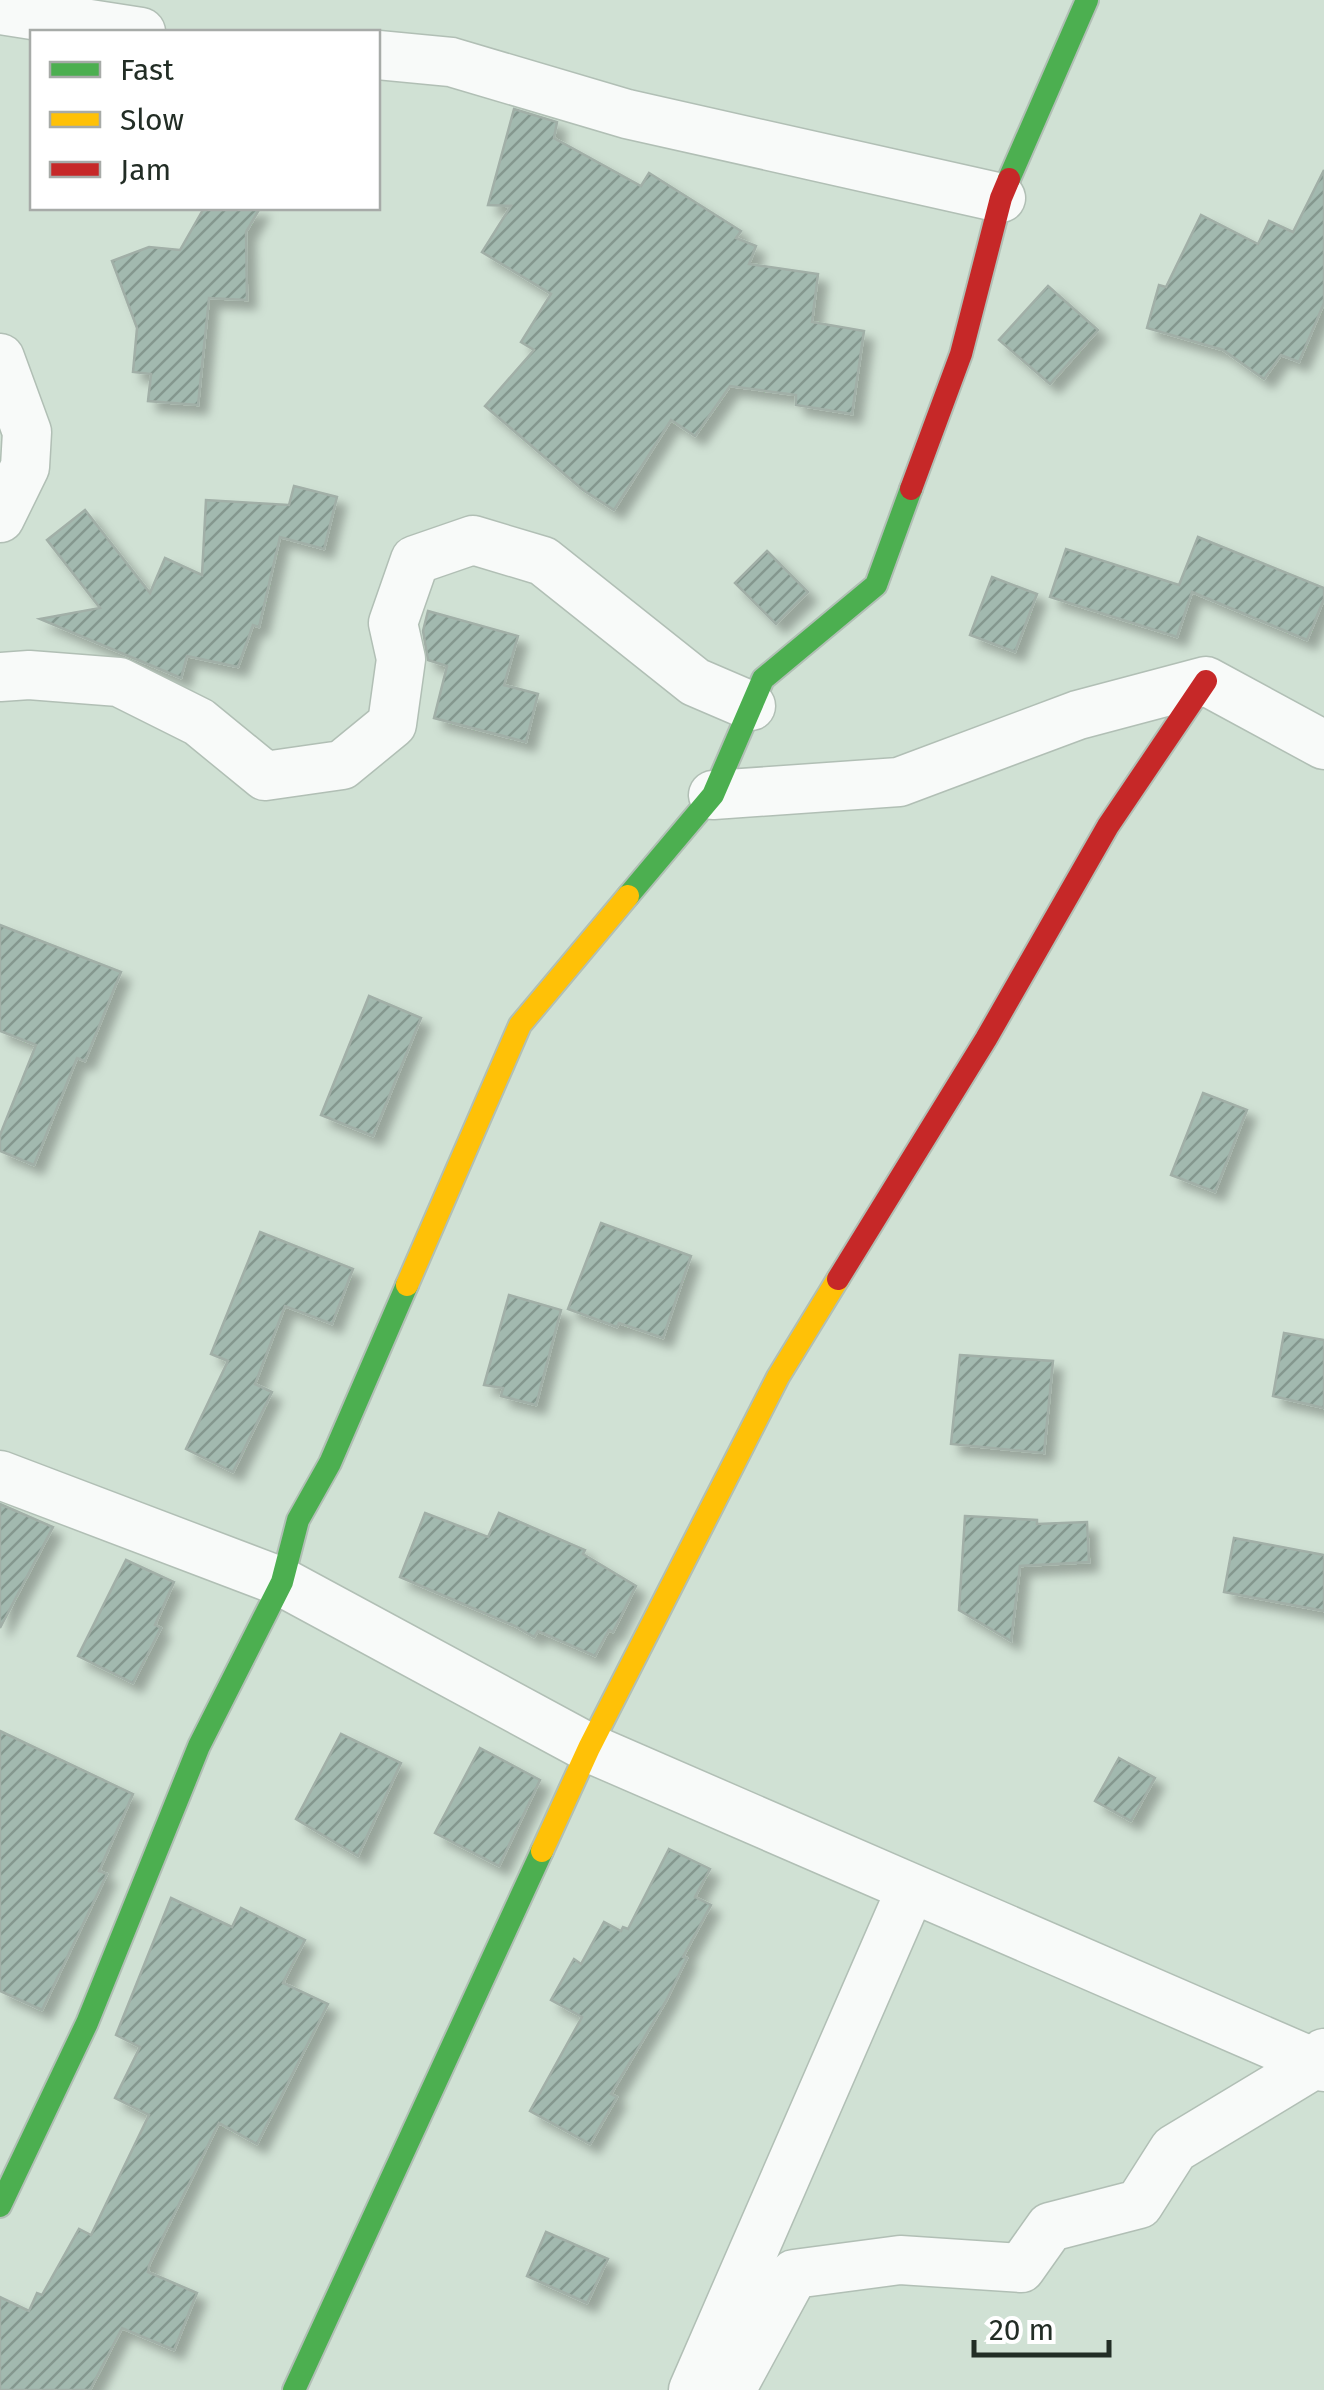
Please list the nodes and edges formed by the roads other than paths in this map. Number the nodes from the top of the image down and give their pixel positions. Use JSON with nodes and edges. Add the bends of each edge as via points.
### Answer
{"nodes":[{"id":1,"x":1087,"y":0,"type":"edge"},
{"id":2,"x":0,"y":10,"type":"edge"},
{"id":3,"x":128,"y":30,"type":"edge"},
{"id":4,"x":380,"y":55,"type":"edge"},
{"id":5,"x":1002,"y":198,"type":"junction"},
{"id":6,"x":0,"y":358,"type":"edge"},
{"id":7,"x":0,"y":518,"type":"edge"},
{"id":8,"x":0,"y":677,"type":"edge"},
{"id":9,"x":1206,"y":681,"type":"junction"},
{"id":10,"x":751,"y":706,"type":"junction"},
{"id":11,"x":1324,"y":745,"type":"edge"},
{"id":12,"x":712,"y":795,"type":"junction"},
{"id":13,"x":0,"y":1475,"type":"edge"},
{"id":14,"x":282,"y":1582,"type":"junction"},
{"id":15,"x":589,"y":1748,"type":"junction"},
{"id":16,"x":912,"y":1889,"type":"junction"},
{"id":17,"x":1321,"y":2061,"type":"edge"},
{"id":18,"x":0,"y":2206,"type":"edge"},
{"id":19,"x":294,"y":2390,"type":"edge"},
{"id":20,"x":693,"y":2390,"type":"edge"},
{"id":21,"x":732,"y":2390,"type":"edge"}],
"edges":[{"from":1,"to":5,"type":"street"},
{"from":2,"to":3,"type":"street"},
{"from":4,"to":5,"type":"street","via":[[451,62],[627,114]]},
{"from":5,"to":10,"type":"street","via":[[960,354],[876,585],[763,678]]},
{"from":6,"to":7,"type":"street","via":[[27,432],[25,467]]},
{"from":8,"to":10,"type":"street","via":[[119,682],[199,722],[265,776],[342,765],[392,724],[401,659],[393,623],[416,560],[473,540],[543,560],[695,682]]},
{"from":9,"to":11,"type":"street"},
{"from":9,"to":12,"type":"street","via":[[1078,715],[899,782]]},
{"from":9,"to":15,"type":"street","via":[[1108,826],[778,1378]]},
{"from":10,"to":12,"type":"street"},
{"from":12,"to":14,"type":"street","via":[[520,1025],[338,1445],[298,1520]]},
{"from":13,"to":14,"type":"street"},
{"from":14,"to":15,"type":"street"},
{"from":14,"to":18,"type":"street","via":[[199,1746],[86,2023]]},
{"from":15,"to":16,"type":"street"},
{"from":15,"to":19,"type":"street"},
{"from":16,"to":17,"type":"street"},
{"from":16,"to":20,"type":"street"},
{"from":17,"to":21,"type":"street","via":[[1174,2149],[1139,2204],[1050,2227],[1021,2268],[900,2260],[794,2274]]}]}
